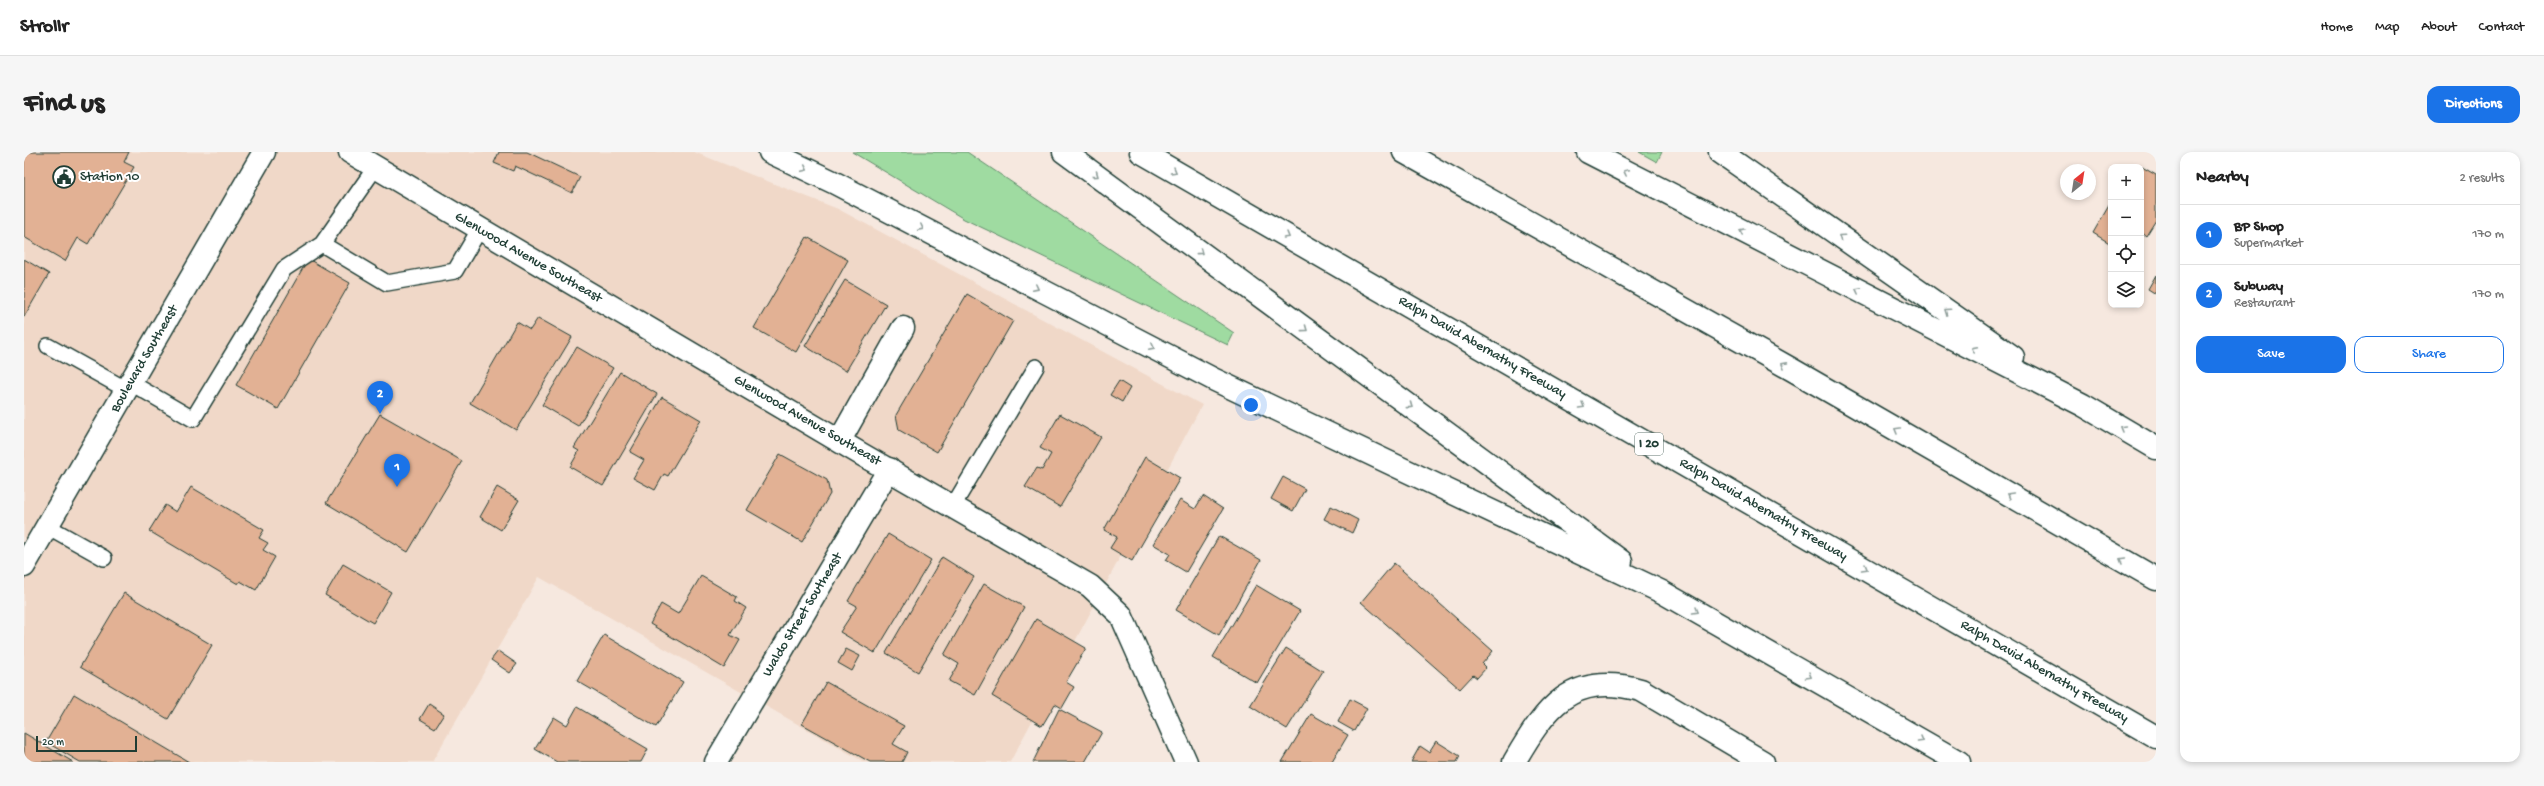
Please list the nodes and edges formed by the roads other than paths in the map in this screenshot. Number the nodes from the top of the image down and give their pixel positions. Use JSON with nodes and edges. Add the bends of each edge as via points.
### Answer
{"nodes":[{"id":1,"x":264,"y":152,"type":"edge"},
{"id":2,"x":350,"y":152,"type":"edge"},
{"id":3,"x":770,"y":152,"type":"edge"},
{"id":4,"x":1064,"y":152,"type":"edge"},
{"id":5,"x":1141,"y":152,"type":"edge"},
{"id":6,"x":1404,"y":152,"type":"edge"},
{"id":7,"x":1588,"y":152,"type":"edge"},
{"id":8,"x":1720,"y":152,"type":"edge"},
{"id":9,"x":375,"y":168,"type":"junction"},
{"id":10,"x":480,"y":230,"type":"junction"},
{"id":11,"x":322,"y":244,"type":"junction"},
{"id":12,"x":903,"y":328,"type":"dead end"},
{"id":13,"x":48,"y":346,"type":"dead end"},
{"id":14,"x":1036,"y":367,"type":"dead end"},
{"id":15,"x":129,"y":387,"type":"junction"},
{"id":16,"x":2083,"y":405,"type":"junction"},
{"id":17,"x":840,"y":440,"type":"junction"},
{"id":18,"x":2156,"y":448,"type":"edge"},
{"id":19,"x":889,"y":469,"type":"junction"},
{"id":20,"x":953,"y":506,"type":"junction"},
{"id":21,"x":47,"y":526,"type":"junction"},
{"id":22,"x":104,"y":558,"type":"dead end"},
{"id":23,"x":24,"y":566,"type":"edge"},
{"id":24,"x":2156,"y":579,"type":"edge"},
{"id":25,"x":1662,"y":592,"type":"junction"},
{"id":26,"x":2156,"y":737,"type":"edge"},
{"id":27,"x":716,"y":762,"type":"edge"},
{"id":28,"x":1186,"y":762,"type":"edge"},
{"id":29,"x":1514,"y":762,"type":"edge"},
{"id":30,"x":1763,"y":762,"type":"edge"},
{"id":31,"x":1959,"y":762,"type":"edge"}],
"edges":[{"from":1,"to":15,"type":"main road","name":"Boulevard Southeast"},
{"from":2,"to":9,"type":"main road","name":"Glenwood Avenue Southeast"},
{"from":3,"to":25,"type":"main road","one_way":true,"via":[[833,182],[1215,380]]},
{"from":4,"to":25,"type":"main road","one_way":true},
{"from":5,"to":26,"type":"main road","name":"Ralph David Abernathy Freeway","number":"I 20","one_way":true},
{"from":24,"to":6,"type":"main road","one_way":true,"via":[[1792,369]]},
{"from":16,"to":7,"type":"main road","one_way":true},
{"from":16,"to":8,"type":"main road","one_way":true},
{"from":9,"to":10,"type":"main road","name":"Glenwood Avenue Southeast"},
{"from":9,"to":11,"type":"lane"},
{"from":10,"to":11,"type":"lane","via":[[455,271],[387,283]]},
{"from":10,"to":17,"type":"main road","name":"Glenwood Avenue Southeast"},
{"from":11,"to":15,"type":"lane","via":[[284,269],[193,419]]},
{"from":12,"to":17,"type":"main road"},
{"from":13,"to":15,"type":"lane"},
{"from":14,"to":20,"type":"lane"},
{"from":15,"to":21,"type":"main road","name":"Boulevard Southeast"},
{"from":18,"to":16,"type":"main road","one_way":true},
{"from":17,"to":19,"type":"main road","name":"Glenwood Avenue Southeast"},
{"from":19,"to":20,"type":"main road","name":"Glenwood Avenue Southeast"},
{"from":19,"to":27,"type":"main road","name":"Waldo Street Southeast"},
{"from":20,"to":28,"type":"main road","name":"Glenwood Avenue Southeast","via":[[1090,586],[1121,615]]},
{"from":21,"to":22,"type":"lane"},
{"from":21,"to":23,"type":"main road","name":"Boulevard Southeast"},
{"from":25,"to":31,"type":"main road","one_way":true},
{"from":29,"to":30,"type":"main road","via":[[1550,707],[1580,688],[1622,685],[1641,690]]}]}
